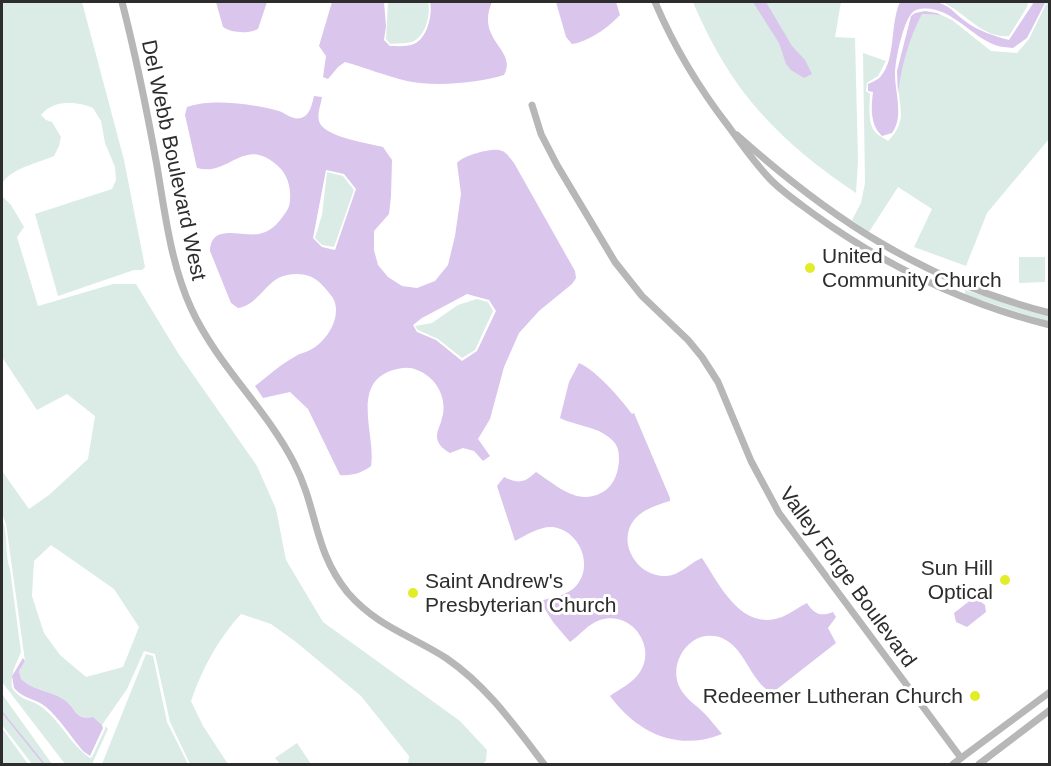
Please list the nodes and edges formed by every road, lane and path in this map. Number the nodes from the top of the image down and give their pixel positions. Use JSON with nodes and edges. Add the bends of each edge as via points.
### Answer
{"nodes":[{"id":1,"x":122,"y":2,"type":"edge"},
{"id":2,"x":655,"y":2,"type":"edge"},
{"id":3,"x":532,"y":105,"type":"dead end"},
{"id":4,"x":729,"y":127,"type":"junction"},
{"id":5,"x":784,"y":177,"type":"junction"},
{"id":6,"x":777,"y":185,"type":"junction"},
{"id":7,"x":802,"y":191,"type":"junction"},
{"id":8,"x":795,"y":199,"type":"junction"},
{"id":9,"x":896,"y":254,"type":"junction"},
{"id":10,"x":891,"y":263,"type":"junction"},
{"id":11,"x":1050,"y":313,"type":"edge"},
{"id":12,"x":1050,"y":325,"type":"edge"},
{"id":13,"x":1050,"y":692,"type":"edge"},
{"id":14,"x":1050,"y":710,"type":"edge"},
{"id":15,"x":961,"y":758,"type":"junction"},
{"id":16,"x":544,"y":765,"type":"edge"},
{"id":17,"x":953,"y":765,"type":"edge"},
{"id":18,"x":979,"y":765,"type":"edge"}],
"edges":[{"from":1,"to":16,"type":"street","name":"Del Webb Boulevard West","via":[[182,284],[206,335],[294,463],[329,564],[370,615],[446,658],[496,701]]},
{"from":2,"to":4,"type":"street","via":[[689,71]]},
{"from":3,"to":15,"type":"street","name":"Valley Forge Boulevard","via":[[557,165],[615,262],[642,296],[688,340],[718,382],[751,461],[779,513]]},
{"from":4,"to":5,"type":"street"},
{"from":4,"to":6,"type":"street"},
{"from":5,"to":6,"type":"street"},
{"from":5,"to":7,"type":"street"},
{"from":6,"to":8,"type":"street"},
{"from":7,"to":8,"type":"street"},
{"from":7,"to":9,"type":"street"},
{"from":8,"to":10,"type":"street"},
{"from":9,"to":10,"type":"street"},
{"from":9,"to":11,"type":"street","via":[[973,289]]},
{"from":10,"to":12,"type":"street","via":[[959,296]]},
{"from":13,"to":15,"type":"street"},
{"from":14,"to":18,"type":"street"},
{"from":15,"to":17,"type":"street"}]}
